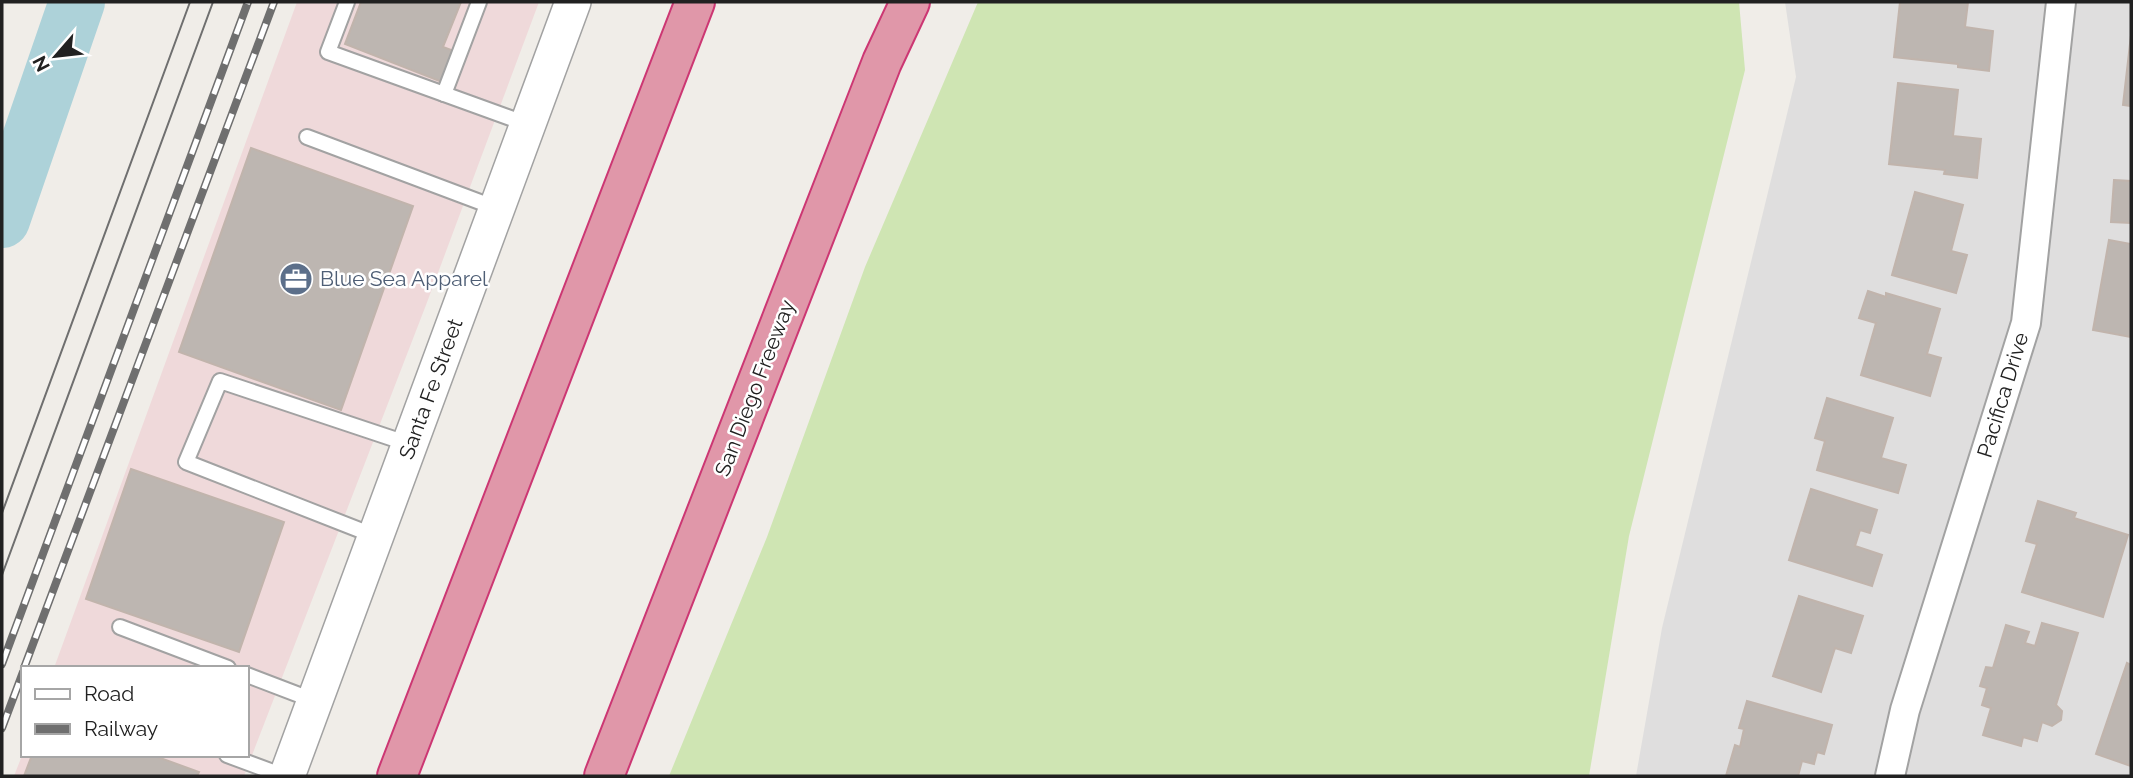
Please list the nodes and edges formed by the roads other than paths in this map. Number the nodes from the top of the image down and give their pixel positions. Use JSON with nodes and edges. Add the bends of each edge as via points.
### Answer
{"nodes":[{"id":1,"x":346,"y":2,"type":"edge"},
{"id":2,"x":480,"y":2,"type":"edge"},
{"id":3,"x":573,"y":2,"type":"edge"},
{"id":4,"x":695,"y":2,"type":"edge"},
{"id":5,"x":910,"y":2,"type":"edge"},
{"id":6,"x":2061,"y":2,"type":"edge"},
{"id":7,"x":444,"y":94,"type":"junction"},
{"id":8,"x":528,"y":125,"type":"junction"},
{"id":9,"x":307,"y":137,"type":"dead end"},
{"id":10,"x":497,"y":208,"type":"junction"},
{"id":11,"x":411,"y":445,"type":"junction"},
{"id":12,"x":377,"y":537,"type":"junction"},
{"id":13,"x":120,"y":627,"type":"dead end"},
{"id":14,"x":223,"y":666,"type":"edge"},
{"id":15,"x":248,"y":675,"type":"edge"},
{"id":16,"x":316,"y":702,"type":"junction"},
{"id":17,"x":233,"y":757,"type":"edge"},
{"id":18,"x":285,"y":776,"type":"edge"},
{"id":19,"x":397,"y":776,"type":"edge"},
{"id":20,"x":604,"y":776,"type":"edge"},
{"id":21,"x":1890,"y":776,"type":"edge"}],
"edges":[{"from":1,"to":7,"type":"lane","via":[[328,52]]},
{"from":2,"to":7,"type":"lane"},
{"from":3,"to":8,"type":"street","name":"Santa Fe Street"},
{"from":4,"to":19,"type":"highway"},
{"from":5,"to":20,"type":"highway","name":"San Diego Freeway","via":[[882,62]]},
{"from":6,"to":21,"type":"street","name":"Pacifica Drive","via":[[2026,323],[1905,710]]},
{"from":7,"to":8,"type":"lane"},
{"from":8,"to":10,"type":"street","name":"Santa Fe Street"},
{"from":9,"to":10,"type":"lane"},
{"from":10,"to":11,"type":"street","name":"Santa Fe Street"},
{"from":11,"to":12,"type":"street","name":"Santa Fe Street"},
{"from":11,"to":12,"type":"lane","via":[[220,381],[186,462]]},
{"from":12,"to":16,"type":"street","name":"Santa Fe Street"},
{"from":13,"to":14,"type":"lane"},
{"from":15,"to":16,"type":"lane"},
{"from":16,"to":18,"type":"street","name":"Santa Fe Street"},
{"from":17,"to":18,"type":"lane"}]}
